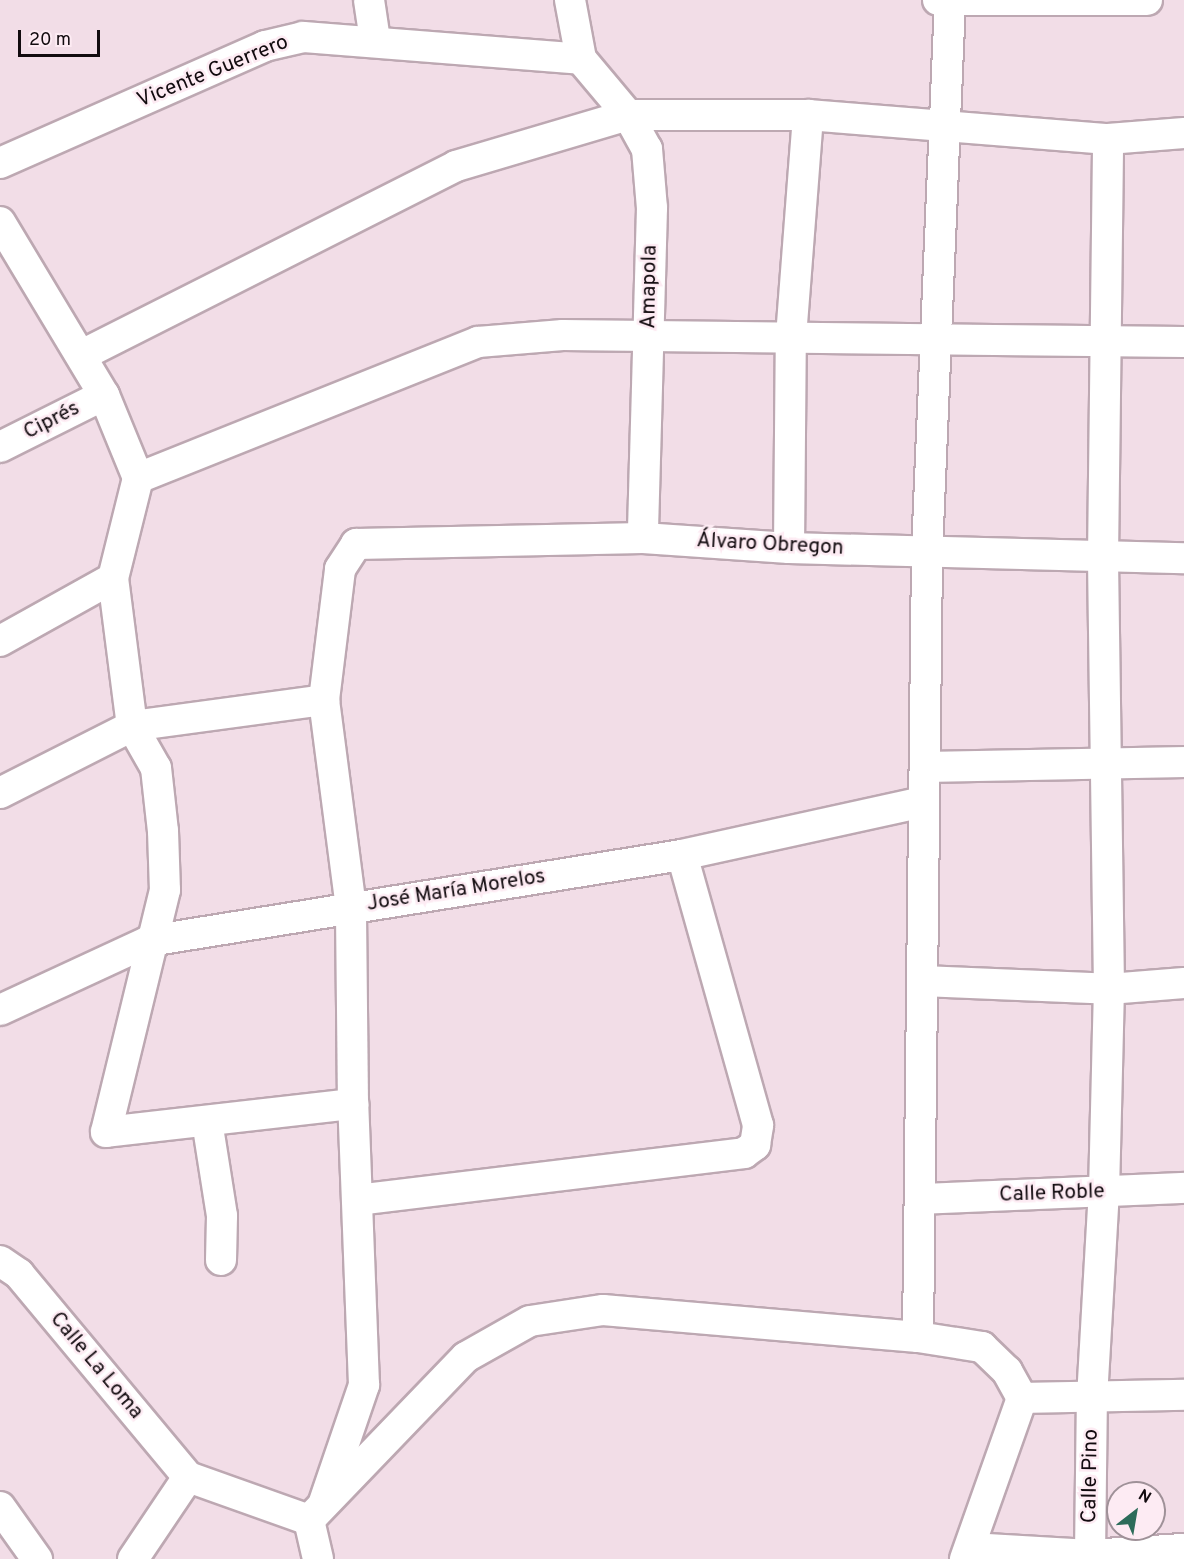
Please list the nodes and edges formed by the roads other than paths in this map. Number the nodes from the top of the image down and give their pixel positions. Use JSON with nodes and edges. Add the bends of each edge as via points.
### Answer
{"nodes":[{"id":1,"x":369,"y":0,"type":"edge"},
{"id":2,"x":570,"y":0,"type":"edge"},
{"id":3,"x":1105,"y":0,"type":"edge"},
{"id":4,"x":1147,"y":0,"type":"edge"},
{"id":5,"x":946,"y":1,"type":"edge"},
{"id":6,"x":375,"y":40,"type":"junction"},
{"id":7,"x":581,"y":59,"type":"junction"},
{"id":8,"x":808,"y":115,"type":"junction"},
{"id":9,"x":628,"y":116,"type":"junction"},
{"id":10,"x":944,"y":124,"type":"junction"},
{"id":11,"x":1184,"y":134,"type":"edge"},
{"id":12,"x":1108,"y":139,"type":"junction"},
{"id":13,"x":0,"y":163,"type":"edge"},
{"id":14,"x":0,"y":222,"type":"edge"},
{"id":15,"x":649,"y":336,"type":"junction"},
{"id":16,"x":934,"y":336,"type":"junction"},
{"id":17,"x":792,"y":337,"type":"junction"},
{"id":18,"x":1106,"y":340,"type":"junction"},
{"id":19,"x":1184,"y":342,"type":"edge"},
{"id":20,"x":82,"y":355,"type":"junction"},
{"id":21,"x":104,"y":395,"type":"junction"},
{"id":22,"x":0,"y":447,"type":"edge"},
{"id":23,"x":138,"y":478,"type":"junction"},
{"id":24,"x":643,"y":538,"type":"junction"},
{"id":25,"x":789,"y":548,"type":"junction"},
{"id":26,"x":927,"y":552,"type":"junction"},
{"id":27,"x":1103,"y":558,"type":"junction"},
{"id":28,"x":1184,"y":558,"type":"edge"},
{"id":29,"x":113,"y":578,"type":"junction"},
{"id":30,"x":0,"y":641,"type":"edge"},
{"id":31,"x":324,"y":700,"type":"junction"},
{"id":32,"x":132,"y":726,"type":"junction"},
{"id":33,"x":1184,"y":762,"type":"edge"},
{"id":34,"x":1106,"y":764,"type":"junction"},
{"id":35,"x":927,"y":767,"type":"junction"},
{"id":36,"x":0,"y":793,"type":"edge"},
{"id":37,"x":923,"y":802,"type":"junction"},
{"id":38,"x":682,"y":855,"type":"junction"},
{"id":39,"x":351,"y":908,"type":"junction"},
{"id":40,"x":149,"y":941,"type":"junction"},
{"id":41,"x":922,"y":981,"type":"junction"},
{"id":42,"x":1184,"y":984,"type":"edge"},
{"id":43,"x":1109,"y":989,"type":"junction"},
{"id":44,"x":0,"y":1010,"type":"edge"},
{"id":45,"x":353,"y":1104,"type":"junction"},
{"id":46,"x":207,"y":1121,"type":"junction"},
{"id":47,"x":1184,"y":1188,"type":"edge"},
{"id":48,"x":1104,"y":1192,"type":"junction"},
{"id":49,"x":921,"y":1199,"type":"junction"},
{"id":50,"x":357,"y":1200,"type":"junction"},
{"id":51,"x":221,"y":1260,"type":"dead end"},
{"id":52,"x":0,"y":1261,"type":"edge"},
{"id":53,"x":918,"y":1337,"type":"junction"},
{"id":54,"x":1184,"y":1395,"type":"edge"},
{"id":55,"x":1022,"y":1398,"type":"junction"},
{"id":56,"x":1092,"y":1398,"type":"junction"},
{"id":57,"x":188,"y":1477,"type":"junction"},
{"id":58,"x":0,"y":1507,"type":"edge"},
{"id":59,"x":316,"y":1511,"type":"junction"},
{"id":60,"x":1180,"y":1553,"type":"edge"},
{"id":61,"x":967,"y":1554,"type":"edge"},
{"id":62,"x":1090,"y":1555,"type":"junction"},
{"id":63,"x":37,"y":1559,"type":"edge"},
{"id":64,"x":133,"y":1559,"type":"edge"},
{"id":65,"x":318,"y":1559,"type":"edge"}],
"edges":[{"from":1,"to":6,"type":"street"},
{"from":2,"to":7,"type":"street"},
{"from":3,"to":4,"type":"street"},
{"from":3,"to":5,"type":"street"},
{"from":5,"to":10,"type":"street"},
{"from":6,"to":7,"type":"street","name":"Vicente Guerrero"},
{"from":6,"to":13,"type":"street","name":"Vicente Guerrero","via":[[303,37],[265,46]]},
{"from":7,"to":9,"type":"street","name":"Amapola"},
{"from":8,"to":9,"type":"street"},
{"from":8,"to":10,"type":"street"},
{"from":8,"to":17,"type":"street"},
{"from":9,"to":15,"type":"street","name":"Amapola","via":[[647,149],[652,208]]},
{"from":9,"to":20,"type":"street","via":[[456,166]]},
{"from":10,"to":12,"type":"street"},
{"from":10,"to":16,"type":"street"},
{"from":11,"to":12,"type":"street"},
{"from":12,"to":18,"type":"street","name":"Calle Pino"},
{"from":14,"to":20,"type":"street"},
{"from":15,"to":17,"type":"street"},
{"from":15,"to":23,"type":"street","via":[[563,334],[478,342]]},
{"from":15,"to":24,"type":"street","name":"Amapola"},
{"from":16,"to":17,"type":"street"},
{"from":16,"to":18,"type":"street"},
{"from":16,"to":26,"type":"street"},
{"from":17,"to":25,"type":"street"},
{"from":18,"to":19,"type":"street"},
{"from":18,"to":27,"type":"street","name":"Calle Pino"},
{"from":20,"to":21,"type":"street"},
{"from":21,"to":22,"type":"street","name":"Ciprés"},
{"from":21,"to":23,"type":"street"},
{"from":23,"to":29,"type":"street"},
{"from":24,"to":25,"type":"street","name":"Álvaro Obregon"},
{"from":24,"to":31,"type":"street","name":"Álvaro Obregon","via":[[356,544],[340,569]]},
{"from":25,"to":26,"type":"street","name":"Álvaro Obregon"},
{"from":26,"to":27,"type":"street","name":"Álvaro Obregon"},
{"from":26,"to":35,"type":"street"},
{"from":27,"to":28,"type":"street","name":"Álvaro Obregon"},
{"from":27,"to":34,"type":"street","name":"Calle Pino"},
{"from":29,"to":30,"type":"street"},
{"from":29,"to":32,"type":"street"},
{"from":31,"to":32,"type":"street"},
{"from":31,"to":39,"type":"street"},
{"from":32,"to":36,"type":"street"},
{"from":32,"to":40,"type":"street","via":[[156,768],[164,831],[165,890]]},
{"from":33,"to":34,"type":"street"},
{"from":34,"to":35,"type":"street"},
{"from":34,"to":43,"type":"street","name":"Calle Pino"},
{"from":35,"to":37,"type":"street"},
{"from":37,"to":38,"type":"street","name":"José María Morelos"},
{"from":37,"to":41,"type":"street"},
{"from":38,"to":39,"type":"street","name":"José María Morelos"},
{"from":38,"to":50,"type":"street","via":[[758,1125],[755,1145],[744,1153]]},
{"from":39,"to":40,"type":"street","name":"José María Morelos"},
{"from":39,"to":45,"type":"street"},
{"from":40,"to":44,"type":"street","name":"José María Morelos"},
{"from":40,"to":46,"type":"street","via":[[106,1132]]},
{"from":41,"to":43,"type":"street"},
{"from":41,"to":49,"type":"street"},
{"from":42,"to":43,"type":"street"},
{"from":43,"to":48,"type":"street","name":"Calle Pino"},
{"from":45,"to":46,"type":"street"},
{"from":45,"to":50,"type":"street"},
{"from":46,"to":51,"type":"street","via":[[222,1216]]},
{"from":47,"to":48,"type":"street","name":"Calle Roble"},
{"from":48,"to":49,"type":"street","name":"Calle Roble"},
{"from":48,"to":56,"type":"street","name":"Calle Pino"},
{"from":49,"to":53,"type":"street"},
{"from":50,"to":59,"type":"street","via":[[364,1385]]},
{"from":52,"to":57,"type":"street","name":"Calle La Loma","via":[[19,1274]]},
{"from":53,"to":55,"type":"street","via":[[982,1347],[1007,1371]]},
{"from":53,"to":59,"type":"street","via":[[603,1310],[530,1321],[466,1357]]},
{"from":54,"to":56,"type":"street"},
{"from":55,"to":56,"type":"street"},
{"from":55,"to":61,"type":"street"},
{"from":56,"to":62,"type":"street","name":"Calle Pino"},
{"from":57,"to":59,"type":"street"},
{"from":57,"to":64,"type":"street"},
{"from":58,"to":63,"type":"street"},
{"from":59,"to":65,"type":"street"},
{"from":60,"to":62,"type":"street"},
{"from":61,"to":62,"type":"street"}]}
